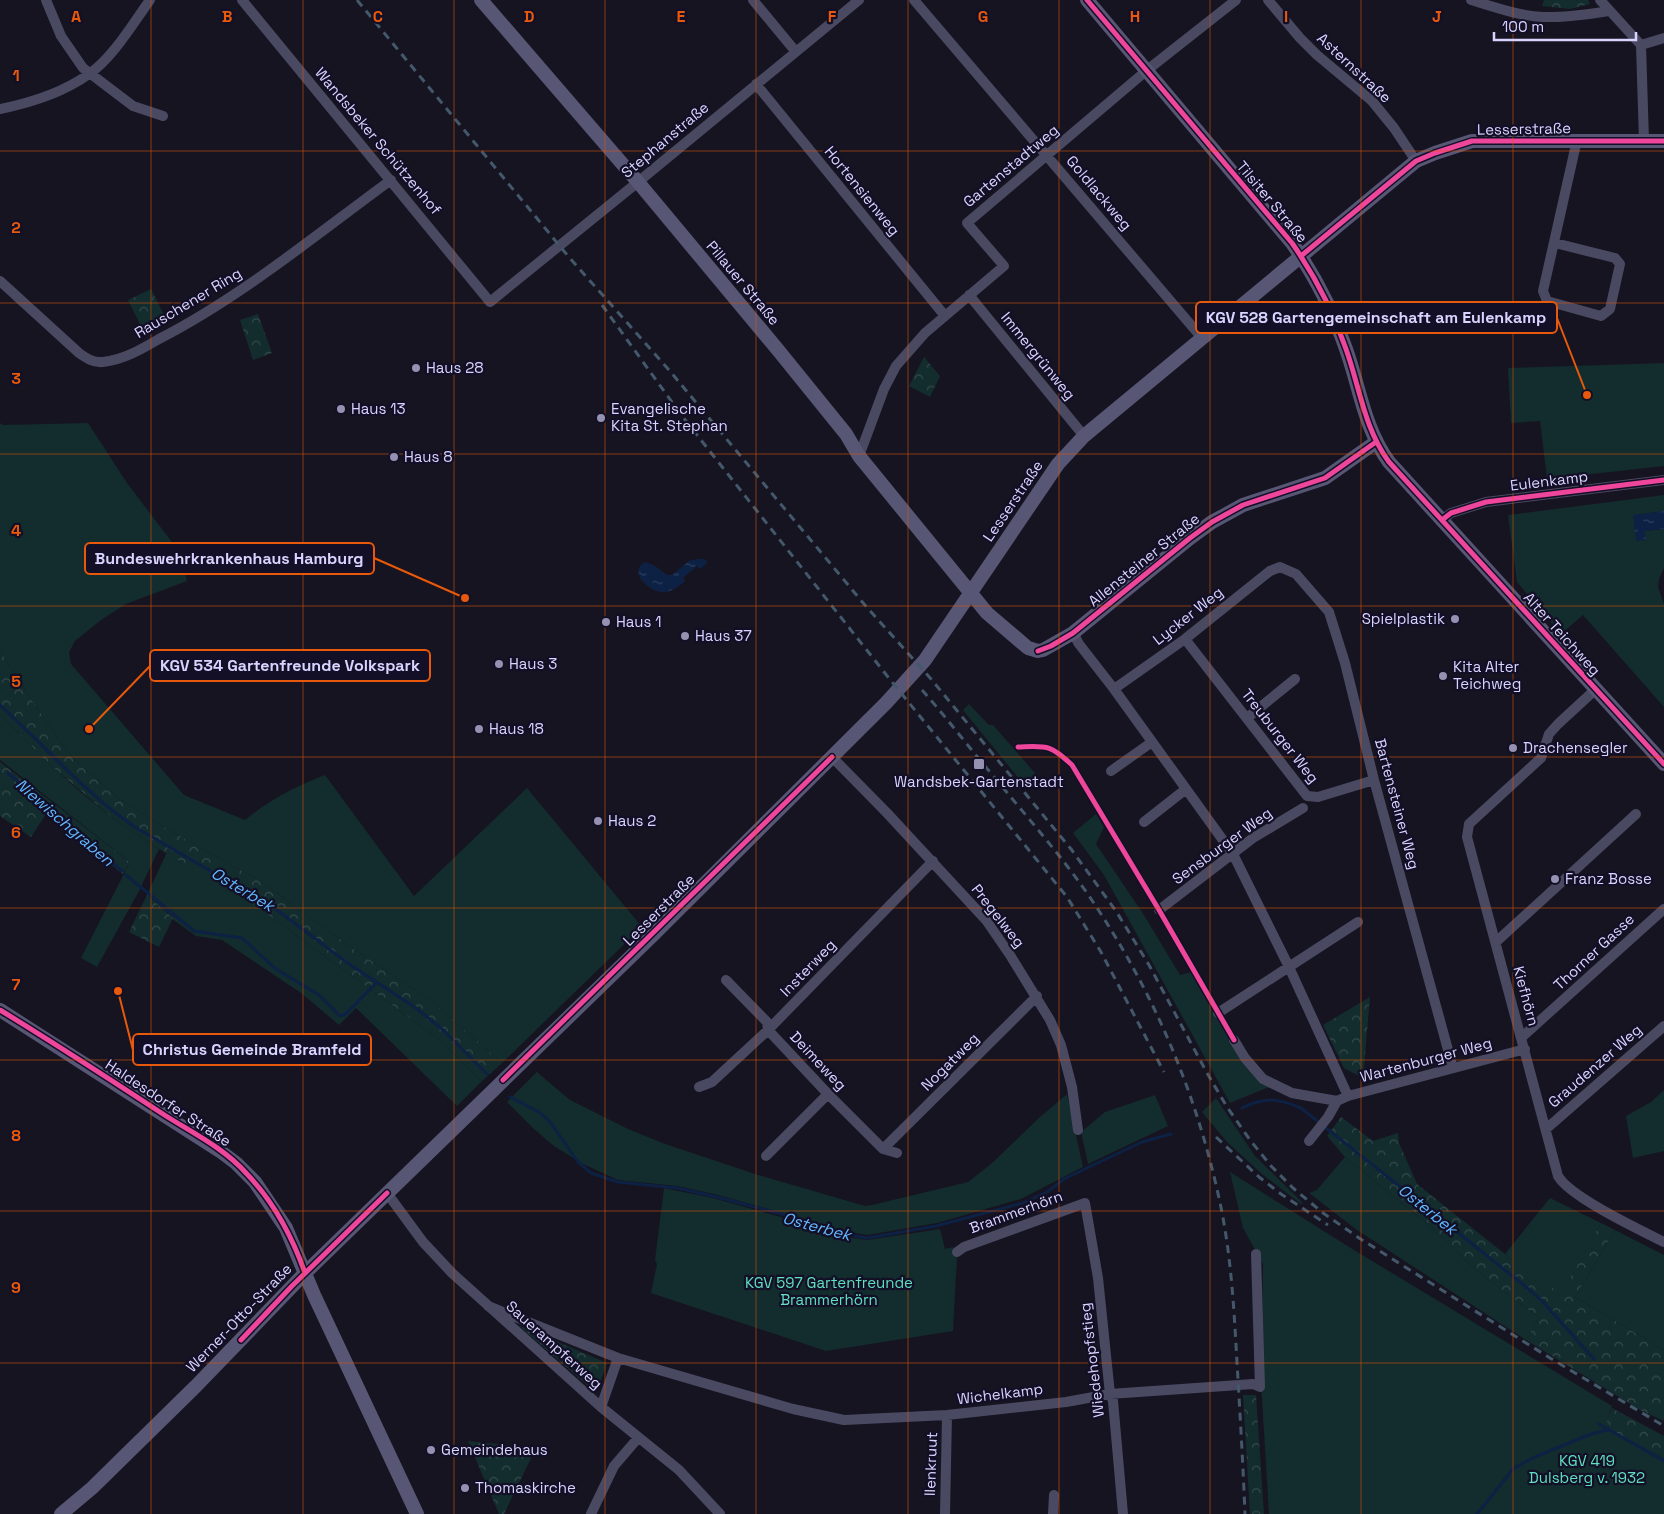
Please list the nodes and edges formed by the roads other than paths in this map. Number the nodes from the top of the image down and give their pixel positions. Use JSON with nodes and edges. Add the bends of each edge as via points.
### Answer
{"nodes":[{"id":1,"x":46,"y":0,"type":"edge"},
{"id":2,"x":150,"y":0,"type":"edge"},
{"id":3,"x":242,"y":0,"type":"edge"},
{"id":4,"x":481,"y":0,"type":"edge"},
{"id":5,"x":754,"y":0,"type":"edge"},
{"id":6,"x":858,"y":0,"type":"edge"},
{"id":7,"x":914,"y":0,"type":"edge"},
{"id":8,"x":1087,"y":0,"type":"edge"},
{"id":9,"x":1236,"y":0,"type":"edge"},
{"id":10,"x":1471,"y":0,"type":"edge"},
{"id":11,"x":1600,"y":0,"type":"edge"},
{"id":12,"x":1272,"y":1,"type":"edge"},
{"id":13,"x":1609,"y":11,"type":"junction"},
{"id":14,"x":1664,"y":38,"type":"edge"},
{"id":15,"x":1641,"y":45,"type":"junction"},
{"id":16,"x":796,"y":52,"type":"junction"},
{"id":17,"x":1146,"y":71,"type":"junction"},
{"id":18,"x":90,"y":74,"type":"junction"},
{"id":19,"x":756,"y":84,"type":"junction"},
{"id":20,"x":0,"y":109,"type":"edge"},
{"id":21,"x":163,"y":116,"type":"dead end"},
{"id":22,"x":1577,"y":140,"type":"junction"},
{"id":23,"x":1644,"y":141,"type":"junction"},
{"id":24,"x":1664,"y":141,"type":"edge"},
{"id":25,"x":1047,"y":155,"type":"junction"},
{"id":26,"x":1416,"y":161,"type":"junction"},
{"id":27,"x":391,"y":180,"type":"junction"},
{"id":28,"x":638,"y":182,"type":"junction"},
{"id":29,"x":1554,"y":243,"type":"junction"},
{"id":30,"x":1301,"y":256,"type":"junction"},
{"id":31,"x":0,"y":281,"type":"edge"},
{"id":32,"x":969,"y":295,"type":"junction"},
{"id":33,"x":490,"y":302,"type":"joint"},
{"id":34,"x":945,"y":316,"type":"junction"},
{"id":35,"x":1202,"y":338,"type":"junction"},
{"id":36,"x":1084,"y":436,"type":"junction"},
{"id":37,"x":1376,"y":442,"type":"junction"},
{"id":38,"x":859,"y":456,"type":"junction"},
{"id":39,"x":1664,"y":480,"type":"edge"},
{"id":40,"x":1442,"y":520,"type":"junction"},
{"id":41,"x":1280,"y":567,"type":"joint"},
{"id":42,"x":971,"y":594,"type":"junction"},
{"id":43,"x":1073,"y":633,"type":"junction"},
{"id":44,"x":1185,"y":639,"type":"junction"},
{"id":45,"x":1038,"y":651,"type":"joint"},
{"id":46,"x":1295,"y":678,"type":"dead end"},
{"id":47,"x":1114,"y":689,"type":"junction"},
{"id":48,"x":1596,"y":690,"type":"junction"},
{"id":49,"x":1247,"y":718,"type":"junction"},
{"id":50,"x":1152,"y":742,"type":"junction"},
{"id":51,"x":832,"y":757,"type":"junction"},
{"id":52,"x":1664,"y":764,"type":"edge"},
{"id":53,"x":1111,"y":771,"type":"dead end"},
{"id":54,"x":1374,"y":780,"type":"junction"},
{"id":55,"x":1186,"y":789,"type":"junction"},
{"id":56,"x":1303,"y":808,"type":"dead end"},
{"id":57,"x":1636,"y":814,"type":"dead end"},
{"id":58,"x":1144,"y":822,"type":"dead end"},
{"id":59,"x":1234,"y":854,"type":"junction"},
{"id":60,"x":933,"y":861,"type":"junction"},
{"id":61,"x":1664,"y":909,"type":"edge"},
{"id":62,"x":1159,"y":910,"type":"dead end"},
{"id":63,"x":1358,"y":922,"type":"dead end"},
{"id":64,"x":1496,"y":942,"type":"junction"},
{"id":65,"x":1289,"y":967,"type":"junction"},
{"id":66,"x":726,"y":980,"type":"dead end"},
{"id":67,"x":1037,"y":996,"type":"junction"},
{"id":68,"x":0,"y":1010,"type":"edge"},
{"id":69,"x":1218,"y":1013,"type":"dead end"},
{"id":70,"x":1664,"y":1026,"type":"edge"},
{"id":71,"x":768,"y":1030,"type":"junction"},
{"id":72,"x":1522,"y":1037,"type":"junction"},
{"id":73,"x":1234,"y":1040,"type":"dead end"},
{"id":74,"x":1525,"y":1049,"type":"junction"},
{"id":75,"x":1453,"y":1068,"type":"junction"},
{"id":76,"x":503,"y":1080,"type":"joint"},
{"id":77,"x":699,"y":1087,"type":"dead end"},
{"id":78,"x":828,"y":1094,"type":"junction"},
{"id":79,"x":1348,"y":1096,"type":"junction"},
{"id":80,"x":1336,"y":1102,"type":"junction"},
{"id":81,"x":1546,"y":1129,"type":"junction"},
{"id":82,"x":1078,"y":1130,"type":"dead end"},
{"id":83,"x":1309,"y":1141,"type":"dead end"},
{"id":84,"x":883,"y":1148,"type":"junction"},
{"id":85,"x":897,"y":1153,"type":"dead end"},
{"id":86,"x":766,"y":1156,"type":"dead end"},
{"id":87,"x":387,"y":1193,"type":"junction"},
{"id":88,"x":1085,"y":1203,"type":"joint"},
{"id":89,"x":1664,"y":1242,"type":"edge"},
{"id":90,"x":957,"y":1252,"type":"dead end"},
{"id":91,"x":1256,"y":1254,"type":"dead end"},
{"id":92,"x":305,"y":1273,"type":"junction"},
{"id":93,"x":488,"y":1306,"type":"junction"},
{"id":94,"x":618,"y":1358,"type":"junction"},
{"id":95,"x":1110,"y":1394,"type":"junction"},
{"id":96,"x":601,"y":1407,"type":"junction"},
{"id":97,"x":947,"y":1415,"type":"junction"},
{"id":98,"x":638,"y":1438,"type":"junction"},
{"id":99,"x":1054,"y":1495,"type":"dead end"},
{"id":100,"x":61,"y":1514,"type":"edge"},
{"id":101,"x":418,"y":1514,"type":"edge"},
{"id":102,"x":591,"y":1514,"type":"edge"},
{"id":103,"x":720,"y":1514,"type":"edge"},
{"id":104,"x":944,"y":1514,"type":"edge"},
{"id":105,"x":1053,"y":1514,"type":"edge"},
{"id":106,"x":1123,"y":1514,"type":"edge"}],
"edges":[{"from":1,"to":18,"type":"street","via":[[61,36]]},
{"from":2,"to":18,"type":"street","via":[[112,51]]},
{"from":3,"to":27,"type":"street","name":"Wandsbeker Schützenhof"},
{"from":4,"to":28,"type":"street","name":"Pillauer Straße"},
{"from":5,"to":16,"type":"street"},
{"from":6,"to":16,"type":"street","name":"Stephanstraße"},
{"from":7,"to":25,"type":"street","name":"Goldlackweg"},
{"from":8,"to":17,"type":"street","name":"Tilsiter Straße"},
{"from":9,"to":17,"type":"street","name":"Gartenstadtweg"},
{"from":10,"to":13,"type":"street","via":[[1543,17]]},
{"from":11,"to":13,"type":"street"},
{"from":12,"to":26,"type":"street","name":"Asternstraße","via":[[1317,55],[1372,101]]},
{"from":13,"to":15,"type":"street"},
{"from":14,"to":15,"type":"street"},
{"from":15,"to":23,"type":"street"},
{"from":16,"to":19,"type":"street","name":"Stephanstraße"},
{"from":17,"to":25,"type":"street","name":"Gartenstadtweg"},
{"from":17,"to":30,"type":"street","name":"Tilsiter Straße"},
{"from":18,"to":20,"type":"street","via":[[59,92]]},
{"from":18,"to":21,"type":"street","via":[[132,106]]},
{"from":19,"to":28,"type":"street","name":"Stephanstraße"},
{"from":19,"to":34,"type":"street","name":"Hortensienweg"},
{"from":22,"to":23,"type":"street","name":"Lesserstraße"},
{"from":22,"to":26,"type":"street","name":"Lesserstraße","via":[[1472,141]]},
{"from":22,"to":29,"type":"street"},
{"from":23,"to":24,"type":"street","name":"Lesserstraße"},
{"from":25,"to":32,"type":"street","name":"Gartenstadtweg","via":[[967,223],[1004,266]]},
{"from":25,"to":35,"type":"street","name":"Goldlackweg"},
{"from":26,"to":30,"type":"street","name":"Lesserstraße"},
{"from":27,"to":31,"type":"street","name":"Rauschener Ring","via":[[208,311],[137,351],[113,360],[88,360]]},
{"from":27,"to":33,"type":"street","name":"Wandsbeker Schützenhof"},
{"from":28,"to":33,"type":"street","name":"Stephanstraße"},
{"from":28,"to":38,"type":"street","name":"Pillauer Straße","via":[[846,434]]},
{"from":29,"to":29,"type":"street","via":[[1543,291],[1547,302],[1601,316],[1610,309],[1620,264],[1615,258]]},
{"from":30,"to":35,"type":"street","name":"Lesserstraße"},
{"from":30,"to":37,"type":"street","name":"Tilsiter Straße","via":[[1337,326]]},
{"from":32,"to":34,"type":"street","name":"Gartenstadtweg"},
{"from":32,"to":36,"type":"street","name":"Immergrünweg"},
{"from":34,"to":38,"type":"street","name":"Gartenstadtweg","via":[[896,366]]},
{"from":35,"to":36,"type":"street","name":"Lesserstraße"},
{"from":36,"to":42,"type":"street","name":"Lesserstraße","via":[[1058,464]]},
{"from":37,"to":40,"type":"street","name":"Tilsiter Straße","via":[[1389,462]]},
{"from":37,"to":43,"type":"street","name":"Allensteiner Straße","via":[[1324,478],[1243,505],[1212,522]]},
{"from":38,"to":42,"type":"street","name":"Pillauer Straße"},
{"from":39,"to":40,"type":"street","name":"Eulenkamp","via":[[1486,502]]},
{"from":40,"to":48,"type":"street","name":"Alter Teichweg"},
{"from":41,"to":44,"type":"street","name":"Lycker Weg","via":[[1270,571]]},
{"from":41,"to":54,"type":"street","name":"Bartensteiner Weg","via":[[1296,574],[1329,612]]},
{"from":42,"to":45,"type":"street","name":"Pillauer Straße","via":[[987,613],[1028,648]]},
{"from":42,"to":51,"type":"street","name":"Lesserstraße","via":[[925,660]]},
{"from":43,"to":45,"type":"street","name":"Allensteiner Straße"},
{"from":43,"to":47,"type":"street"},
{"from":44,"to":47,"type":"street","name":"Lycker Weg"},
{"from":44,"to":49,"type":"street","name":"Treuburger Weg"},
{"from":46,"to":49,"type":"street"},
{"from":47,"to":50,"type":"street"},
{"from":48,"to":52,"type":"street","name":"Alter Teichweg"},
{"from":48,"to":64,"type":"street","name":"Kiefhörn","via":[[1553,729],[1541,758],[1469,824],[1467,837]]},
{"from":49,"to":54,"type":"street","name":"Treuburger Weg","via":[[1308,796],[1318,797]]},
{"from":50,"to":53,"type":"street"},
{"from":50,"to":55,"type":"street"},
{"from":51,"to":60,"type":"street","name":"Pregelweg"},
{"from":51,"to":76,"type":"street","name":"Lesserstraße"},
{"from":54,"to":75,"type":"street","name":"Bartensteiner Weg"},
{"from":55,"to":58,"type":"street"},
{"from":55,"to":59,"type":"street"},
{"from":56,"to":59,"type":"street","name":"Sensburger Weg","via":[[1253,838]]},
{"from":57,"to":64,"type":"street"},
{"from":59,"to":62,"type":"street","name":"Sensburger Weg"},
{"from":59,"to":65,"type":"street"},
{"from":60,"to":67,"type":"street","name":"Pregelweg","via":[[986,920]]},
{"from":60,"to":71,"type":"street","name":"Insterweg"},
{"from":61,"to":72,"type":"street","name":"Thorner Gasse"},
{"from":63,"to":65,"type":"street"},
{"from":64,"to":72,"type":"street","name":"Kiefhörn"},
{"from":65,"to":69,"type":"street"},
{"from":65,"to":79,"type":"street"},
{"from":66,"to":71,"type":"street","name":"Deimeweg","via":[[767,1022]]},
{"from":67,"to":82,"type":"street","name":"Pregelweg","via":[[1061,1045],[1072,1087]]},
{"from":67,"to":84,"type":"street","name":"Nogatweg"},
{"from":68,"to":92,"type":"street","name":"Haldesdorfer Straße","via":[[236,1163],[277,1212],[294,1243]]},
{"from":70,"to":81,"type":"street","name":"Graudenzer Weg"},
{"from":71,"to":77,"type":"street","name":"Insterweg","via":[[712,1082]]},
{"from":71,"to":78,"type":"street","name":"Deimeweg"},
{"from":72,"to":74,"type":"street","name":"Kiefhörn"},
{"from":73,"to":80,"type":"street","via":[[1263,1079],[1292,1093]]},
{"from":74,"to":75,"type":"street","name":"Wartenburger Weg"},
{"from":74,"to":81,"type":"street","name":"Kiefhörn"},
{"from":75,"to":79,"type":"street","name":"Wartenburger Weg"},
{"from":76,"to":87,"type":"street","name":"Werner-Otto-Straße"},
{"from":78,"to":84,"type":"street","name":"Deimeweg"},
{"from":78,"to":86,"type":"street"},
{"from":79,"to":80,"type":"street","name":"Wartenburger Weg"},
{"from":80,"to":83,"type":"street"},
{"from":81,"to":89,"type":"street","name":"Kiefhörn","via":[[1563,1185],[1611,1215]]},
{"from":84,"to":85,"type":"street","name":"Deimeweg"},
{"from":87,"to":92,"type":"street","name":"Werner-Otto-Straße"},
{"from":87,"to":93,"type":"street","name":"Sauerampferweg","via":[[423,1242]]},
{"from":88,"to":90,"type":"street","name":"Brammerhörn"},
{"from":88,"to":95,"type":"street","name":"Wiedehopfstieg","via":[[1098,1278]]},
{"from":91,"to":95,"type":"street","name":"Wichelkamp","via":[[1260,1387],[1253,1384]]},
{"from":92,"to":100,"type":"street","name":"Werner-Otto-Straße","via":[[196,1386]]},
{"from":92,"to":101,"type":"street","name":"Haldesdorfer Straße"},
{"from":93,"to":94,"type":"street","name":"Sauerampferweg"},
{"from":93,"to":96,"type":"street","name":"Sauerampferweg"},
{"from":94,"to":96,"type":"street","name":"Sauerampferweg"},
{"from":94,"to":97,"type":"street","name":"Wichelkamp","via":[[793,1409],[844,1420]]},
{"from":95,"to":97,"type":"street","name":"Wichelkamp"},
{"from":95,"to":106,"type":"street","name":"Wiedehopfstieg"},
{"from":96,"to":98,"type":"street","name":"Sauerampferweg"},
{"from":97,"to":104,"type":"street","name":"Ilenkruut"},
{"from":98,"to":102,"type":"street","via":[[614,1466]]},
{"from":98,"to":103,"type":"street","name":"Sauerampferweg","via":[[679,1470]]},
{"from":99,"to":105,"type":"street"}]}
